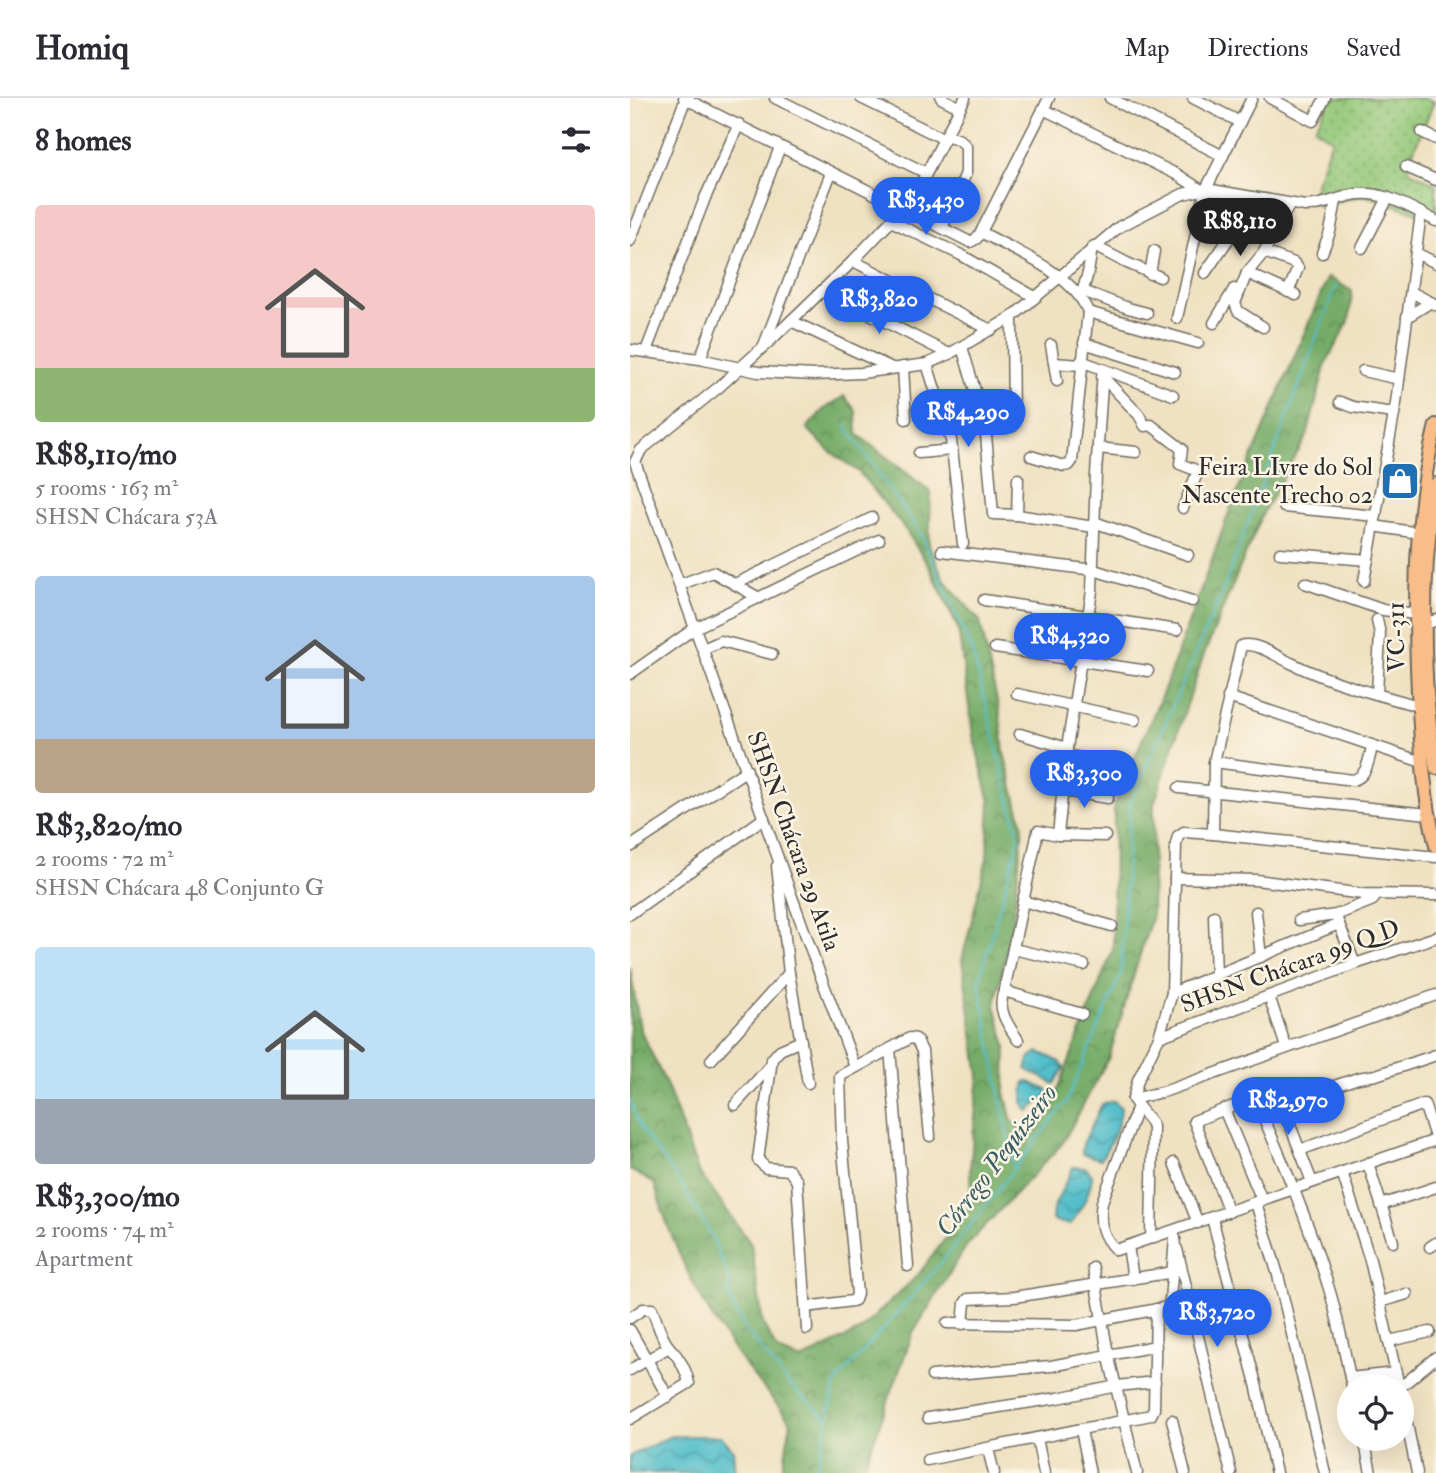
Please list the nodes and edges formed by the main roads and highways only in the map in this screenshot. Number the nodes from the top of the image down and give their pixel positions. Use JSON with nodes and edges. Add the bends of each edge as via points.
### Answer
{"nodes":[{"id":1,"x":1436,"y":427,"type":"edge"},
{"id":2,"x":1434,"y":444,"type":"edge"},
{"id":3,"x":1436,"y":484,"type":"edge"},
{"id":4,"x":1428,"y":531,"type":"edge"},
{"id":5,"x":1428,"y":617,"type":"edge"},
{"id":6,"x":1433,"y":716,"type":"edge"},
{"id":7,"x":1432,"y":765,"type":"edge"},
{"id":8,"x":1436,"y":846,"type":"edge"}],
"edges":[{"from":1,"to":2,"type":"main road","name":"VC-311"},
{"from":2,"to":4,"type":"main road","name":"VC-311","via":[[1426,472]]},
{"from":3,"to":4,"type":"main road"},
{"from":4,"to":5,"type":"main road","name":"VC-311"},
{"from":5,"to":6,"type":"main road"},
{"from":5,"to":7,"type":"main road","name":"VC-311","via":[[1419,706]]},
{"from":6,"to":7,"type":"main road"},
{"from":7,"to":8,"type":"main road","name":"VC-311","via":[[1428,814]]}]}
